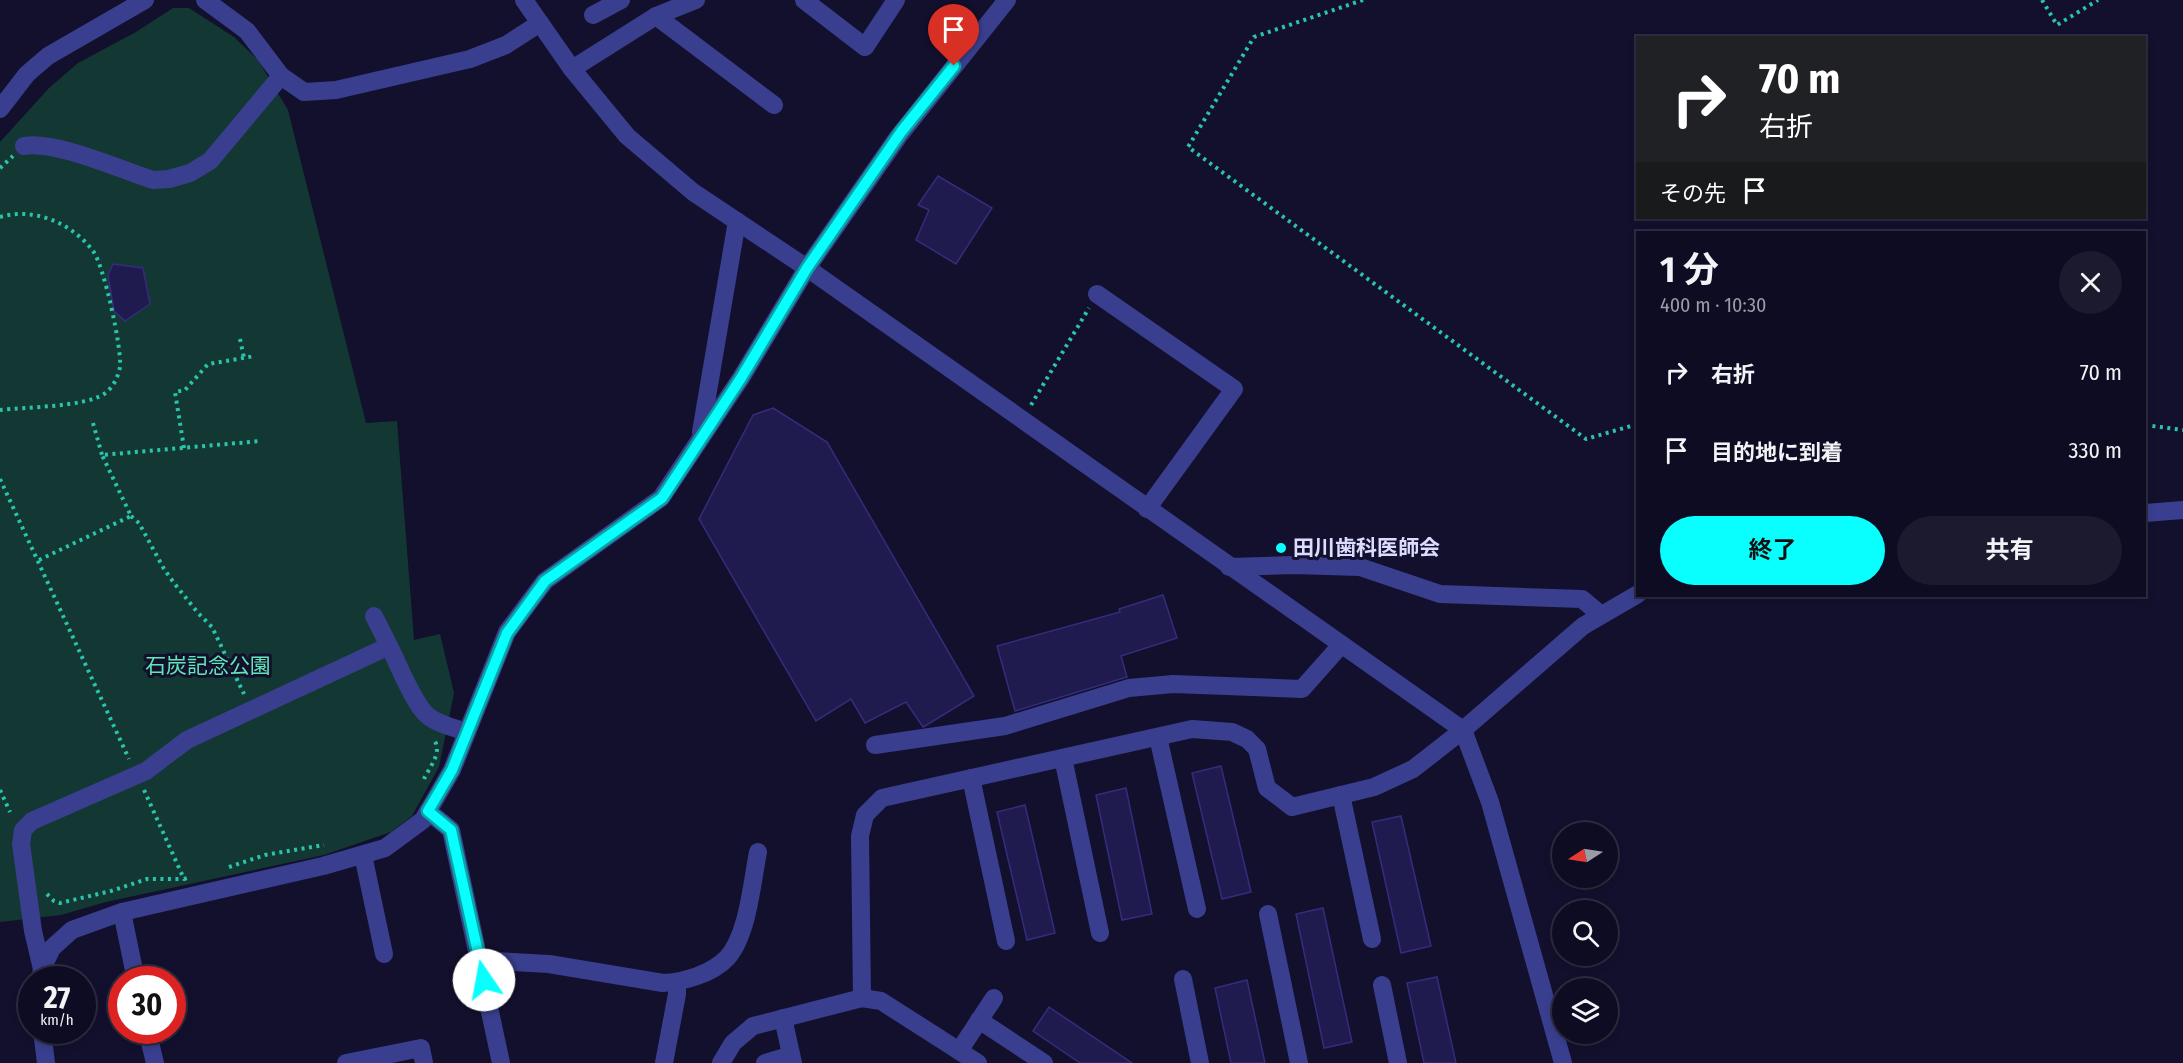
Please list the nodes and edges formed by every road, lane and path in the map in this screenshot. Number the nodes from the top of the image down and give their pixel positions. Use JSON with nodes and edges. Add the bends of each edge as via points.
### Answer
{"nodes":[{"id":1,"x":145,"y":0,"type":"edge"},
{"id":2,"x":205,"y":0,"type":"edge"},
{"id":3,"x":524,"y":0,"type":"edge"},
{"id":4,"x":621,"y":0,"type":"edge"},
{"id":5,"x":696,"y":0,"type":"edge"},
{"id":6,"x":804,"y":0,"type":"edge"},
{"id":7,"x":897,"y":0,"type":"edge"},
{"id":8,"x":1007,"y":0,"type":"edge"},
{"id":9,"x":1363,"y":0,"type":"edge"},
{"id":10,"x":2042,"y":0,"type":"edge"},
{"id":11,"x":2098,"y":0,"type":"edge"},
{"id":12,"x":593,"y":15,"type":"dead end"},
{"id":13,"x":656,"y":16,"type":"junction"},
{"id":14,"x":540,"y":22,"type":"junction"},
{"id":15,"x":572,"y":69,"type":"junction"},
{"id":16,"x":281,"y":76,"type":"junction"},
{"id":17,"x":774,"y":105,"type":"dead end"},
{"id":18,"x":0,"y":109,"type":"edge"},
{"id":19,"x":24,"y":146,"type":"dead end"},
{"id":20,"x":0,"y":217,"type":"edge"},
{"id":21,"x":737,"y":221,"type":"junction"},
{"id":22,"x":807,"y":268,"type":"junction"},
{"id":23,"x":1097,"y":294,"type":"joint"},
{"id":24,"x":240,"y":339,"type":"dead end"},
{"id":25,"x":255,"y":356,"type":"dead end"},
{"id":26,"x":244,"y":358,"type":"junction"},
{"id":27,"x":0,"y":410,"type":"edge"},
{"id":28,"x":1022,"y":420,"type":"junction"},
{"id":29,"x":93,"y":423,"type":"dead end"},
{"id":30,"x":1636,"y":425,"type":"edge"},
{"id":31,"x":2146,"y":425,"type":"edge"},
{"id":32,"x":2183,"y":430,"type":"edge"},
{"id":33,"x":700,"y":440,"type":"junction"},
{"id":34,"x":261,"y":441,"type":"dead end"},
{"id":35,"x":184,"y":448,"type":"junction"},
{"id":36,"x":102,"y":455,"type":"junction"},
{"id":37,"x":1147,"y":509,"type":"junction"},
{"id":38,"x":2183,"y":510,"type":"edge"},
{"id":39,"x":2146,"y":513,"type":"edge"},
{"id":40,"x":131,"y":516,"type":"junction"},
{"id":41,"x":39,"y":560,"type":"dead end"},
{"id":42,"x":1229,"y":567,"type":"junction"},
{"id":43,"x":1636,"y":595,"type":"edge"},
{"id":44,"x":1601,"y":615,"type":"junction"},
{"id":45,"x":374,"y":616,"type":"dead end"},
{"id":46,"x":1341,"y":645,"type":"junction"},
{"id":47,"x":389,"y":646,"type":"junction"},
{"id":48,"x":244,"y":695,"type":"dead end"},
{"id":49,"x":1463,"y":730,"type":"junction"},
{"id":50,"x":467,"y":732,"type":"junction"},
{"id":51,"x":1158,"y":737,"type":"junction"},
{"id":52,"x":875,"y":745,"type":"dead end"},
{"id":53,"x":1063,"y":758,"type":"junction"},
{"id":54,"x":971,"y":778,"type":"junction"},
{"id":55,"x":0,"y":790,"type":"edge"},
{"id":56,"x":1341,"y":795,"type":"junction"},
{"id":57,"x":428,"y":811,"type":"junction"},
{"id":58,"x":10,"y":812,"type":"dead end"},
{"id":59,"x":758,"y":852,"type":"dead end"},
{"id":60,"x":363,"y":855,"type":"junction"},
{"id":61,"x":184,"y":879,"type":"dead end"},
{"id":62,"x":44,"y":888,"type":"dead end"},
{"id":63,"x":1197,"y":909,"type":"dead end"},
{"id":64,"x":122,"y":912,"type":"junction"},
{"id":65,"x":1268,"y":914,"type":"dead end"},
{"id":66,"x":1100,"y":933,"type":"dead end"},
{"id":67,"x":1372,"y":939,"type":"dead end"},
{"id":68,"x":1006,"y":941,"type":"dead end"},
{"id":69,"x":384,"y":954,"type":"dead end"},
{"id":70,"x":479,"y":960,"type":"junction"},
{"id":71,"x":40,"y":966,"type":"edge"},
{"id":72,"x":44,"y":966,"type":"edge"},
{"id":73,"x":133,"y":966,"type":"edge"},
{"id":74,"x":1183,"y":979,"type":"dead end"},
{"id":75,"x":677,"y":982,"type":"junction"},
{"id":76,"x":1382,"y":985,"type":"dead end"},
{"id":77,"x":862,"y":998,"type":"junction"},
{"id":78,"x":994,"y":998,"type":"dead end"},
{"id":79,"x":783,"y":1018,"type":"junction"},
{"id":80,"x":979,"y":1020,"type":"junction"},
{"id":81,"x":44,"y":1044,"type":"edge"},
{"id":82,"x":150,"y":1044,"type":"edge"},
{"id":83,"x":959,"y":1051,"type":"junction"},
{"id":84,"x":792,"y":1059,"type":"edge"},
{"id":85,"x":46,"y":1063,"type":"edge"},
{"id":86,"x":155,"y":1063,"type":"edge"},
{"id":87,"x":346,"y":1063,"type":"edge"},
{"id":88,"x":424,"y":1063,"type":"edge"},
{"id":89,"x":501,"y":1063,"type":"edge"},
{"id":90,"x":664,"y":1063,"type":"edge"},
{"id":91,"x":721,"y":1063,"type":"edge"},
{"id":92,"x":765,"y":1063,"type":"edge"},
{"id":93,"x":978,"y":1063,"type":"edge"},
{"id":94,"x":1044,"y":1063,"type":"edge"},
{"id":95,"x":1200,"y":1063,"type":"edge"},
{"id":96,"x":1299,"y":1063,"type":"edge"},
{"id":97,"x":1398,"y":1063,"type":"edge"},
{"id":98,"x":1563,"y":1063,"type":"edge"}],
"edges":[{"from":1,"to":18,"type":"street","via":[[48,56],[27,74]]},
{"from":2,"to":16,"type":"street","via":[[247,31]]},
{"from":3,"to":14,"type":"street"},
{"from":4,"to":12,"type":"street"},
{"from":5,"to":13,"type":"street"},
{"from":6,"to":7,"type":"street","via":[[865,46]]},
{"from":8,"to":22,"type":"street","via":[[901,132]]},
{"from":9,"to":30,"type":"path","via":[[1254,37],[1188,147],[1586,439]]},
{"from":10,"to":11,"type":"path","via":[[2056,25]]},
{"from":13,"to":15,"type":"street"},
{"from":13,"to":17,"type":"street"},
{"from":14,"to":15,"type":"street"},
{"from":14,"to":16,"type":"street","via":[[506,45],[470,59],[336,90],[304,92]]},
{"from":15,"to":21,"type":"street","via":[[627,136],[693,192]]},
{"from":16,"to":19,"type":"street","via":[[210,161],[170,179],[153,180],[56,148]]},
{"from":20,"to":27,"type":"path","via":[[46,217],[81,237],[94,253],[106,286],[120,358],[117,378],[110,389],[94,399]]},
{"from":21,"to":22,"type":"street"},
{"from":21,"to":33,"type":"street"},
{"from":22,"to":28,"type":"street"},
{"from":22,"to":33,"type":"street"},
{"from":23,"to":28,"type":"path"},
{"from":23,"to":37,"type":"street","via":[[1234,389]]},
{"from":24,"to":26,"type":"path"},
{"from":25,"to":26,"type":"path"},
{"from":26,"to":35,"type":"path","via":[[208,364],[185,390],[175,392]]},
{"from":28,"to":37,"type":"street"},
{"from":29,"to":36,"type":"path"},
{"from":31,"to":32,"type":"path"},
{"from":33,"to":50,"type":"street","via":[[662,498],[545,581],[507,633]]},
{"from":34,"to":35,"type":"path"},
{"from":35,"to":36,"type":"path"},
{"from":36,"to":40,"type":"path"},
{"from":37,"to":42,"type":"street"},
{"from":38,"to":39,"type":"street"},
{"from":40,"to":41,"type":"path"},
{"from":40,"to":48,"type":"path","via":[[174,583],[212,627]]},
{"from":42,"to":44,"type":"street","via":[[1360,567],[1440,594],[1582,599]]},
{"from":42,"to":46,"type":"street"},
{"from":43,"to":44,"type":"street"},
{"from":44,"to":49,"type":"street","via":[[1583,626]]},
{"from":45,"to":47,"type":"street"},
{"from":46,"to":49,"type":"street"},
{"from":46,"to":52,"type":"street","via":[[1302,689],[1173,684],[1130,688],[1005,726]]},
{"from":47,"to":50,"type":"street","via":[[427,715]]},
{"from":47,"to":71,"type":"street","via":[[188,740],[146,771],[26,826],[21,844]]},
{"from":49,"to":56,"type":"street","via":[[1413,769],[1374,787]]},
{"from":49,"to":98,"type":"street","via":[[1490,802]]},
{"from":50,"to":57,"type":"street","via":[[452,770]]},
{"from":51,"to":53,"type":"street"},
{"from":51,"to":56,"type":"street","via":[[1192,729],[1232,732],[1248,739],[1257,749],[1267,788],[1292,807]]},
{"from":51,"to":63,"type":"street"},
{"from":53,"to":54,"type":"street"},
{"from":53,"to":66,"type":"street"},
{"from":54,"to":68,"type":"street"},
{"from":54,"to":77,"type":"street","via":[[882,798],[865,815],[860,836]]},
{"from":55,"to":58,"type":"path"},
{"from":56,"to":67,"type":"street"},
{"from":57,"to":60,"type":"street","via":[[385,848]]},
{"from":57,"to":70,"type":"street","via":[[451,830]]},
{"from":59,"to":75,"type":"street","via":[[744,917],[726,959],[710,970]]},
{"from":60,"to":64,"type":"street"},
{"from":60,"to":69,"type":"street"},
{"from":61,"to":62,"type":"path","via":[[147,879],[60,903]]},
{"from":64,"to":72,"type":"street","via":[[72,930],[52,948]]},
{"from":64,"to":73,"type":"street"},
{"from":65,"to":96,"type":"street"},
{"from":70,"to":75,"type":"street","via":[[549,964]]},
{"from":70,"to":89,"type":"street"},
{"from":74,"to":95,"type":"street"},
{"from":75,"to":90,"type":"street"},
{"from":76,"to":97,"type":"street"},
{"from":77,"to":79,"type":"street"},
{"from":77,"to":83,"type":"street","via":[[881,1001]]},
{"from":78,"to":80,"type":"street"},
{"from":79,"to":84,"type":"street"},
{"from":79,"to":91,"type":"street","via":[[753,1026],[733,1043]]},
{"from":80,"to":83,"type":"street"},
{"from":80,"to":94,"type":"street"},
{"from":81,"to":85,"type":"street"},
{"from":82,"to":86,"type":"street"},
{"from":83,"to":93,"type":"street"},
{"from":84,"to":92,"type":"street"},
{"from":87,"to":88,"type":"street","via":[[421,1048]]}]}
